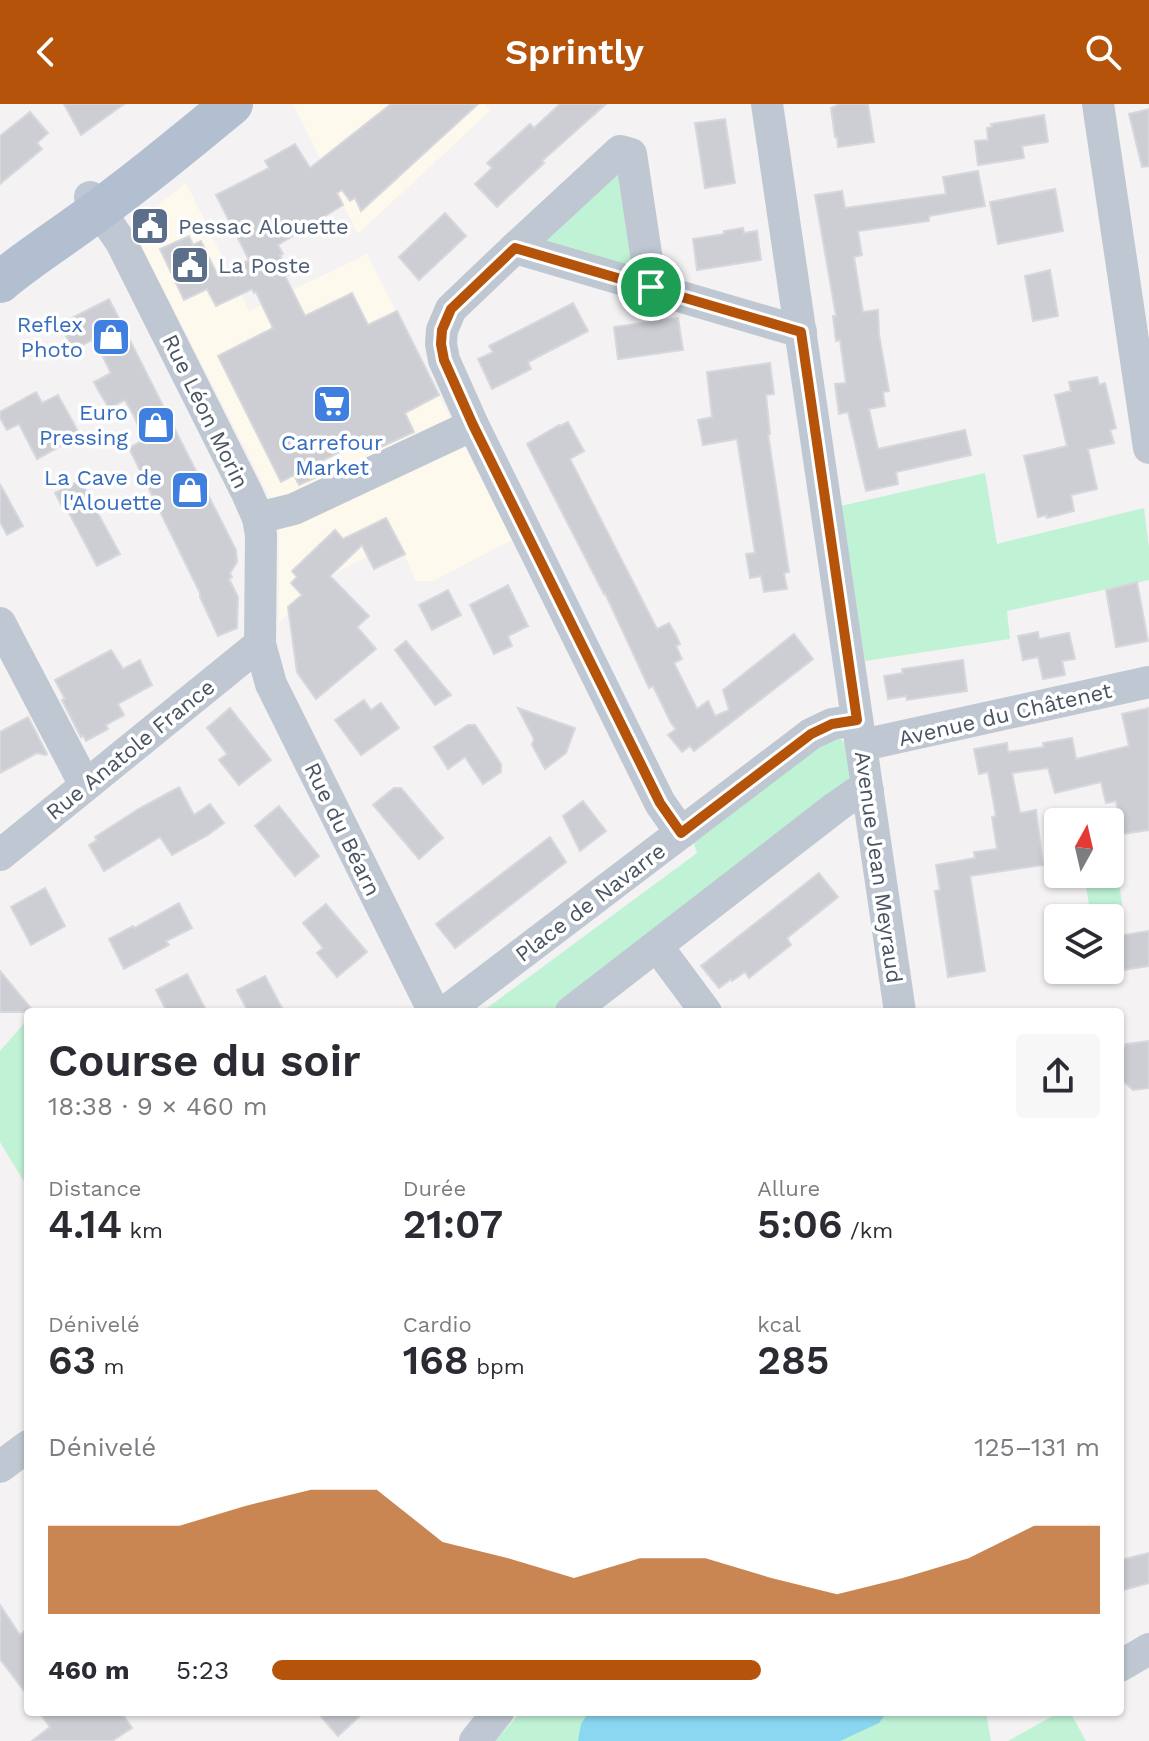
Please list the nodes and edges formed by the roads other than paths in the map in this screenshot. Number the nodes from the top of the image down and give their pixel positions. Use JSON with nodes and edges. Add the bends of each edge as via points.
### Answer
{"nodes":[{"id":1,"x":202,"y":104,"type":"edge"},
{"id":2,"x":232,"y":104,"type":"edge"},
{"id":3,"x":767,"y":104,"type":"edge"},
{"id":4,"x":1098,"y":104,"type":"edge"},
{"id":5,"x":94,"y":203,"type":"junction"},
{"id":6,"x":515,"y":248,"type":"junction"},
{"id":7,"x":15,"y":270,"type":"edge"},
{"id":8,"x":651,"y":287,"type":"junction"},
{"id":9,"x":801,"y":332,"type":"junction"},
{"id":10,"x":1142,"y":355,"type":"edge"},
{"id":11,"x":473,"y":425,"type":"junction"},
{"id":12,"x":1149,"y":448,"type":"edge"},
{"id":13,"x":258,"y":518,"type":"junction"},
{"id":14,"x":0,"y":623,"type":"edge"},
{"id":15,"x":260,"y":644,"type":"junction"},
{"id":16,"x":1149,"y":682,"type":"edge"},
{"id":17,"x":859,"y":732,"type":"junction"},
{"id":18,"x":85,"y":785,"type":"junction"},
{"id":19,"x":868,"y":791,"type":"junction"},
{"id":20,"x":681,"y":833,"type":"junction"},
{"id":21,"x":0,"y":855,"type":"edge"},
{"id":22,"x":657,"y":946,"type":"junction"},
{"id":23,"x":432,"y":1008,"type":"edge"},
{"id":24,"x":450,"y":1008,"type":"edge"},
{"id":25,"x":576,"y":1008,"type":"edge"},
{"id":26,"x":703,"y":1008,"type":"edge"},
{"id":27,"x":899,"y":1008,"type":"edge"},
{"id":28,"x":24,"y":1449,"type":"edge"},
{"id":29,"x":0,"y":1467,"type":"edge"},
{"id":30,"x":1149,"y":1649,"type":"edge"},
{"id":31,"x":1124,"y":1664,"type":"edge"},
{"id":32,"x":495,"y":1716,"type":"edge"},
{"id":33,"x":475,"y":1741,"type":"edge"}],
"edges":[{"from":1,"to":5,"type":"main road"},
{"from":2,"to":5,"type":"main road","via":[[129,187]]},
{"from":3,"to":9,"type":"street","name":"Avenue Jean Meyraud"},
{"from":4,"to":10,"type":"street"},
{"from":5,"to":7,"type":"main road","via":[[77,226]]},
{"from":5,"to":13,"type":"street","name":"Rue Léon Morin","via":[[121,242]]},
{"from":6,"to":8,"type":"street"},
{"from":6,"to":8,"type":"street","via":[[620,151],[631,154]]},
{"from":6,"to":11,"type":"street","via":[[451,309],[442,330],[444,360]]},
{"from":8,"to":9,"type":"street"},
{"from":9,"to":17,"type":"street","name":"Avenue Jean Meyraud"},
{"from":10,"to":12,"type":"street"},
{"from":11,"to":13,"type":"street","via":[[294,509]]},
{"from":11,"to":20,"type":"street","via":[[660,803]]},
{"from":13,"to":15,"type":"street","name":"Rue Léon Morin"},
{"from":14,"to":18,"type":"street"},
{"from":15,"to":18,"type":"street","name":"Rue Anatole France"},
{"from":15,"to":23,"type":"street","name":"Rue du Béarn","via":[[271,684]]},
{"from":16,"to":17,"type":"street","name":"Avenue du Châtenet","via":[[872,743]]},
{"from":17,"to":19,"type":"street","name":"Avenue Jean Meyraud"},
{"from":17,"to":20,"type":"street","name":"Place de Navarre","via":[[832,724],[811,734]]},
{"from":18,"to":21,"type":"street","name":"Rue Anatole France"},
{"from":19,"to":22,"type":"street","via":[[836,807]]},
{"from":19,"to":27,"type":"street","name":"Avenue Jean Meyraud"},
{"from":20,"to":24,"type":"street","name":"Place de Navarre"},
{"from":22,"to":25,"type":"street"},
{"from":22,"to":26,"type":"street"},
{"from":28,"to":29,"type":"street"},
{"from":30,"to":31,"type":"street"},
{"from":32,"to":33,"type":"street"}]}
